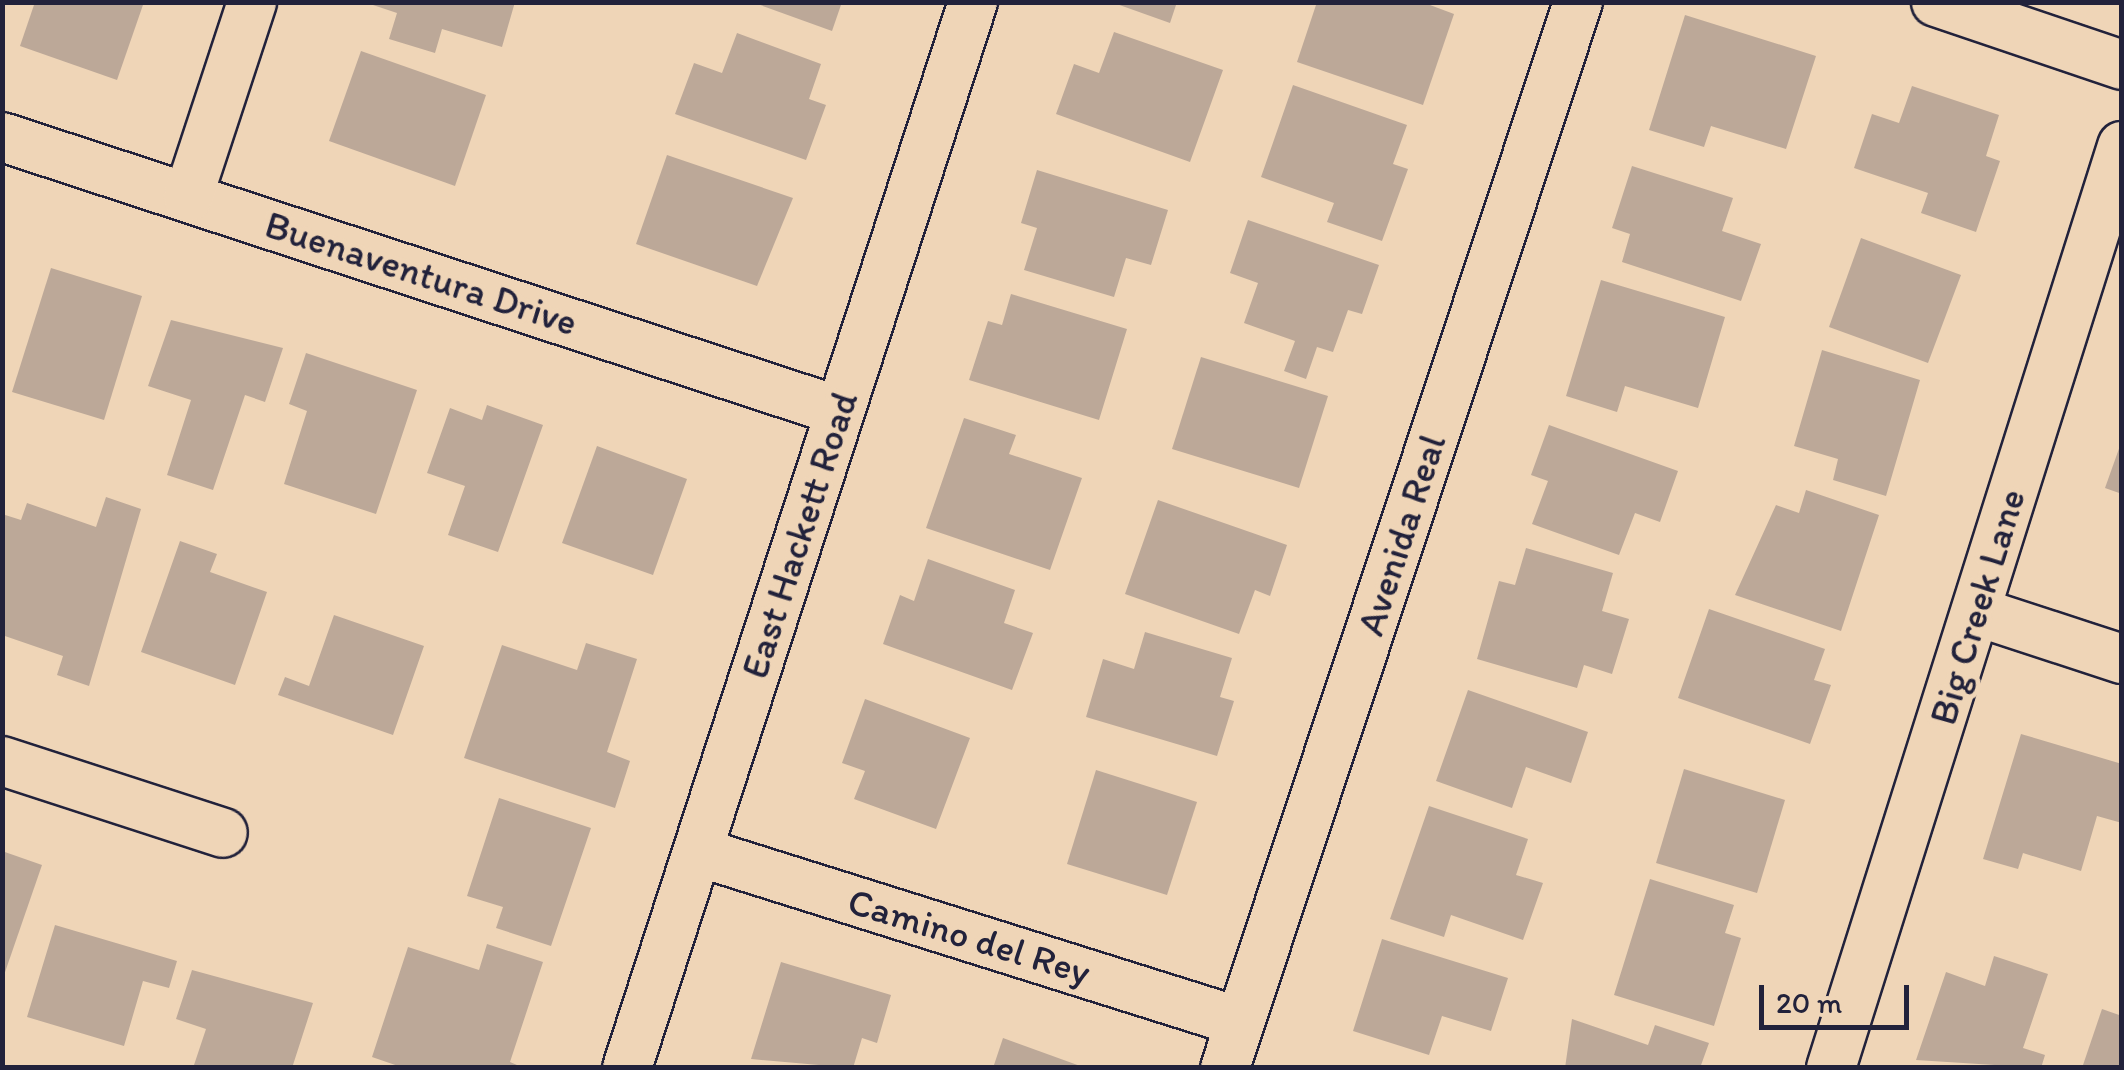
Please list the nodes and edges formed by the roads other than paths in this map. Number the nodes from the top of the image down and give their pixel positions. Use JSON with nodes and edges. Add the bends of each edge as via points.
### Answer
{"nodes":[{"id":1,"x":252,"y":2,"type":"edge"},
{"id":2,"x":973,"y":2,"type":"edge"},
{"id":3,"x":1578,"y":2,"type":"edge"},
{"id":4,"x":1936,"y":2,"type":"edge"},
{"id":5,"x":2122,"y":64,"type":"edge"},
{"id":6,"x":2,"y":137,"type":"edge"},
{"id":7,"x":2122,"y":146,"type":"edge"},
{"id":8,"x":188,"y":197,"type":"junction"},
{"id":9,"x":838,"y":411,"type":"junction"},
{"id":10,"x":1978,"y":612,"type":"junction"},
{"id":11,"x":2122,"y":658,"type":"edge"},
{"id":12,"x":2,"y":760,"type":"edge"},
{"id":13,"x":223,"y":832,"type":"dead end"},
{"id":14,"x":699,"y":852,"type":"junction"},
{"id":15,"x":1240,"y":1022,"type":"junction"},
{"id":16,"x":627,"y":1068,"type":"edge"},
{"id":17,"x":1225,"y":1068,"type":"edge"},
{"id":18,"x":1831,"y":1068,"type":"edge"}],
"edges":[{"from":1,"to":8,"type":"street"},
{"from":2,"to":9,"type":"street","name":"East Hackett Road"},
{"from":3,"to":15,"type":"street","name":"Avenida Real"},
{"from":4,"to":5,"type":"street"},
{"from":6,"to":8,"type":"street","name":"Buenaventura Drive"},
{"from":7,"to":10,"type":"street","name":"Big Creek Lane"},
{"from":8,"to":9,"type":"street","name":"Buenaventura Drive"},
{"from":9,"to":14,"type":"street","name":"East Hackett Road"},
{"from":10,"to":11,"type":"street"},
{"from":10,"to":18,"type":"street","name":"Big Creek Lane"},
{"from":12,"to":13,"type":"street"},
{"from":14,"to":15,"type":"street","name":"Camino del Rey"},
{"from":14,"to":16,"type":"street","name":"East Hackett Road"},
{"from":15,"to":17,"type":"street","name":"Avenida Real"}]}
